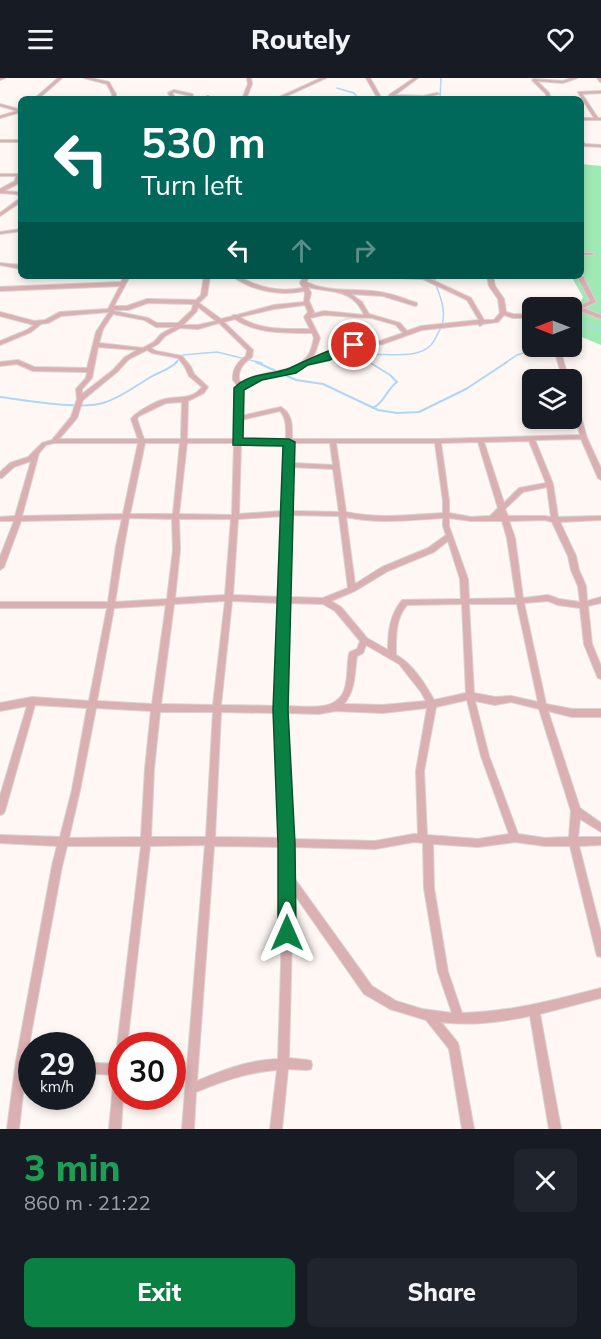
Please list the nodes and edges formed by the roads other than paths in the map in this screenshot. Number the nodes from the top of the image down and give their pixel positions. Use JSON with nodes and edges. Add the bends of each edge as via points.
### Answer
{"nodes":[{"id":1,"x":60,"y":78,"type":"edge"},
{"id":2,"x":86,"y":78,"type":"edge"},
{"id":3,"x":249,"y":78,"type":"edge"},
{"id":4,"x":324,"y":78,"type":"edge"},
{"id":5,"x":368,"y":78,"type":"edge"},
{"id":6,"x":416,"y":78,"type":"edge"},
{"id":7,"x":575,"y":78,"type":"edge"},
{"id":8,"x":601,"y":92,"type":"edge"},
{"id":9,"x":437,"y":94,"type":"dead end"},
{"id":10,"x":191,"y":95,"type":"dead end"},
{"id":11,"x":39,"y":96,"type":"edge"},
{"id":12,"x":114,"y":96,"type":"edge"},
{"id":13,"x":172,"y":96,"type":"edge"},
{"id":14,"x":245,"y":96,"type":"edge"},
{"id":15,"x":285,"y":96,"type":"edge"},
{"id":16,"x":378,"y":96,"type":"edge"},
{"id":17,"x":391,"y":96,"type":"edge"},
{"id":18,"x":428,"y":96,"type":"edge"},
{"id":19,"x":548,"y":96,"type":"edge"},
{"id":20,"x":581,"y":96,"type":"edge"},
{"id":21,"x":584,"y":99,"type":"edge"},
{"id":22,"x":0,"y":105,"type":"edge"},
{"id":23,"x":18,"y":110,"type":"edge"},
{"id":24,"x":18,"y":111,"type":"edge"},
{"id":25,"x":0,"y":117,"type":"edge"},
{"id":26,"x":584,"y":119,"type":"edge"},
{"id":27,"x":600,"y":120,"type":"edge"},
{"id":28,"x":0,"y":141,"type":"edge"},
{"id":29,"x":18,"y":141,"type":"edge"},
{"id":30,"x":584,"y":145,"type":"edge"},
{"id":31,"x":601,"y":146,"type":"edge"},
{"id":32,"x":0,"y":175,"type":"edge"},
{"id":33,"x":18,"y":176,"type":"edge"},
{"id":34,"x":0,"y":191,"type":"edge"},
{"id":35,"x":18,"y":194,"type":"edge"},
{"id":36,"x":18,"y":200,"type":"edge"},
{"id":37,"x":0,"y":215,"type":"edge"},
{"id":38,"x":18,"y":231,"type":"edge"},
{"id":39,"x":0,"y":233,"type":"edge"},
{"id":40,"x":584,"y":254,"type":"edge"},
{"id":41,"x":592,"y":254,"type":"dead end"},
{"id":42,"x":0,"y":264,"type":"edge"},
{"id":43,"x":18,"y":267,"type":"edge"},
{"id":44,"x":125,"y":279,"type":"edge"},
{"id":45,"x":207,"y":279,"type":"edge"},
{"id":46,"x":239,"y":279,"type":"edge"},
{"id":47,"x":426,"y":279,"type":"edge"},
{"id":48,"x":491,"y":279,"type":"edge"},
{"id":49,"x":582,"y":279,"type":"edge"},
{"id":50,"x":304,"y":283,"type":"edge"},
{"id":51,"x":122,"y":284,"type":"junction"},
{"id":52,"x":0,"y":289,"type":"edge"},
{"id":53,"x":346,"y":292,"type":"junction"},
{"id":54,"x":196,"y":302,"type":"junction"},
{"id":55,"x":307,"y":303,"type":"junction"},
{"id":56,"x":416,"y":304,"type":"dead end"},
{"id":57,"x":582,"y":308,"type":"edge"},
{"id":58,"x":111,"y":310,"type":"junction"},
{"id":59,"x":582,"y":310,"type":"edge"},
{"id":60,"x":0,"y":314,"type":"edge"},
{"id":61,"x":60,"y":314,"type":"junction"},
{"id":62,"x":503,"y":314,"type":"junction"},
{"id":63,"x":235,"y":316,"type":"junction"},
{"id":64,"x":522,"y":316,"type":"edge"},
{"id":65,"x":307,"y":317,"type":"junction"},
{"id":66,"x":372,"y":317,"type":"junction"},
{"id":67,"x":601,"y":317,"type":"edge"},
{"id":68,"x":23,"y":320,"type":"junction"},
{"id":69,"x":219,"y":320,"type":"junction"},
{"id":70,"x":40,"y":322,"type":"junction"},
{"id":71,"x":480,"y":324,"type":"junction"},
{"id":72,"x":179,"y":326,"type":"junction"},
{"id":73,"x":313,"y":331,"type":"junction"},
{"id":74,"x":406,"y":333,"type":"junction"},
{"id":75,"x":0,"y":343,"type":"edge"},
{"id":76,"x":97,"y":345,"type":"junction"},
{"id":77,"x":146,"y":348,"type":"junction"},
{"id":78,"x":304,"y":363,"type":"junction"},
{"id":79,"x":0,"y":364,"type":"edge"},
{"id":80,"x":88,"y":370,"type":"junction"},
{"id":81,"x":241,"y":385,"type":"junction"},
{"id":82,"x":81,"y":399,"type":"junction"},
{"id":83,"x":185,"y":400,"type":"junction"},
{"id":84,"x":238,"y":419,"type":"junction"},
{"id":85,"x":582,"y":428,"type":"edge"},
{"id":86,"x":584,"y":437,"type":"junction"},
{"id":87,"x":531,"y":439,"type":"junction"},
{"id":88,"x":54,"y":441,"type":"junction"},
{"id":89,"x":142,"y":441,"type":"junction"},
{"id":90,"x":438,"y":441,"type":"junction"},
{"id":91,"x":481,"y":441,"type":"junction"},
{"id":92,"x":185,"y":442,"type":"junction"},
{"id":93,"x":237,"y":442,"type":"junction"},
{"id":94,"x":289,"y":442,"type":"junction"},
{"id":95,"x":333,"y":442,"type":"junction"},
{"id":96,"x":37,"y":449,"type":"junction"},
{"id":97,"x":286,"y":465,"type":"junction"},
{"id":98,"x":336,"y":467,"type":"junction"},
{"id":99,"x":0,"y":476,"type":"edge"},
{"id":100,"x":601,"y":478,"type":"edge"},
{"id":101,"x":550,"y":484,"type":"junction"},
{"id":102,"x":503,"y":508,"type":"junction"},
{"id":103,"x":286,"y":513,"type":"junction"},
{"id":104,"x":342,"y":514,"type":"junction"},
{"id":105,"x":446,"y":515,"type":"junction"},
{"id":106,"x":128,"y":516,"type":"junction"},
{"id":107,"x":176,"y":516,"type":"junction"},
{"id":108,"x":234,"y":517,"type":"junction"},
{"id":109,"x":601,"y":518,"type":"edge"},
{"id":110,"x":0,"y":519,"type":"edge"},
{"id":111,"x":18,"y":519,"type":"junction"},
{"id":112,"x":491,"y":519,"type":"junction"},
{"id":113,"x":506,"y":519,"type":"junction"},
{"id":114,"x":555,"y":520,"type":"junction"},
{"id":115,"x":448,"y":536,"type":"junction"},
{"id":116,"x":2,"y":555,"type":"edge"},
{"id":117,"x":0,"y":567,"type":"edge"},
{"id":118,"x":352,"y":589,"type":"junction"},
{"id":119,"x":230,"y":598,"type":"junction"},
{"id":120,"x":284,"y":599,"type":"junction"},
{"id":121,"x":170,"y":600,"type":"junction"},
{"id":122,"x":601,"y":600,"type":"edge"},
{"id":123,"x":324,"y":601,"type":"junction"},
{"id":124,"x":520,"y":601,"type":"junction"},
{"id":125,"x":465,"y":603,"type":"junction"},
{"id":126,"x":111,"y":604,"type":"junction"},
{"id":127,"x":0,"y":605,"type":"edge"},
{"id":128,"x":582,"y":605,"type":"junction"},
{"id":129,"x":364,"y":640,"type":"junction"},
{"id":130,"x":392,"y":656,"type":"junction"},
{"id":131,"x":601,"y":676,"type":"edge"},
{"id":132,"x":470,"y":696,"type":"junction"},
{"id":133,"x":32,"y":701,"type":"junction"},
{"id":134,"x":92,"y":704,"type":"junction"},
{"id":135,"x":432,"y":704,"type":"junction"},
{"id":136,"x":0,"y":707,"type":"edge"},
{"id":137,"x":335,"y":707,"type":"junction"},
{"id":138,"x":157,"y":708,"type":"junction"},
{"id":139,"x":217,"y":708,"type":"junction"},
{"id":140,"x":543,"y":708,"type":"junction"},
{"id":141,"x":281,"y":710,"type":"junction"},
{"id":142,"x":601,"y":713,"type":"edge"},
{"id":143,"x":576,"y":811,"type":"junction"},
{"id":144,"x":0,"y":812,"type":"edge"},
{"id":145,"x":601,"y":828,"type":"edge"},
{"id":146,"x":515,"y":838,"type":"junction"},
{"id":147,"x":0,"y":839,"type":"edge"},
{"id":148,"x":426,"y":839,"type":"junction"},
{"id":149,"x":146,"y":841,"type":"junction"},
{"id":150,"x":210,"y":841,"type":"junction"},
{"id":151,"x":573,"y":841,"type":"junction"},
{"id":152,"x":601,"y":841,"type":"edge"},
{"id":153,"x":63,"y":842,"type":"junction"},
{"id":154,"x":287,"y":844,"type":"junction"},
{"id":155,"x":287,"y":876,"type":"junction"},
{"id":156,"x":601,"y":952,"type":"edge"},
{"id":157,"x":601,"y":993,"type":"edge"},
{"id":158,"x":534,"y":1011,"type":"junction"},
{"id":159,"x":429,"y":1016,"type":"junction"},
{"id":160,"x":459,"y":1018,"type":"junction"},
{"id":161,"x":31,"y":1032,"type":"edge"},
{"id":162,"x":124,"y":1032,"type":"edge"},
{"id":163,"x":283,"y":1062,"type":"junction"},
{"id":164,"x":307,"y":1065,"type":"dead end"},
{"id":165,"x":190,"y":1089,"type":"junction"},
{"id":166,"x":18,"y":1103,"type":"edge"},
{"id":167,"x":116,"y":1110,"type":"edge"},
{"id":168,"x":13,"y":1129,"type":"edge"},
{"id":169,"x":115,"y":1129,"type":"edge"},
{"id":170,"x":188,"y":1129,"type":"edge"},
{"id":171,"x":276,"y":1129,"type":"edge"},
{"id":172,"x":468,"y":1129,"type":"edge"},
{"id":173,"x":555,"y":1129,"type":"edge"}],
"edges":[{"from":1,"to":11,"type":"street"},
{"from":2,"to":12,"type":"street","via":[[108,83]]},
{"from":3,"to":14,"type":"street"},
{"from":4,"to":15,"type":"street"},
{"from":5,"to":16,"type":"street"},
{"from":6,"to":17,"type":"street"},
{"from":7,"to":19,"type":"street","via":[[563,82],[534,80]]},
{"from":8,"to":20,"type":"street","via":[[579,93]]},
{"from":9,"to":18,"type":"street"},
{"from":10,"to":13,"type":"street","via":[[174,91]]},
{"from":21,"to":27,"type":"street"},
{"from":22,"to":23,"type":"street"},
{"from":24,"to":25,"type":"street"},
{"from":26,"to":27,"type":"street"},
{"from":28,"to":29,"type":"street"},
{"from":30,"to":31,"type":"street"},
{"from":32,"to":33,"type":"street"},
{"from":33,"to":34,"type":"street","via":[[17,182]]},
{"from":34,"to":35,"type":"street"},
{"from":36,"to":37,"type":"street"},
{"from":38,"to":39,"type":"street"},
{"from":40,"to":41,"type":"street"},
{"from":42,"to":43,"type":"street"},
{"from":44,"to":51,"type":"street"},
{"from":45,"to":54,"type":"street","via":[[204,296]]},
{"from":46,"to":50,"type":"street","via":[[281,293]]},
{"from":47,"to":71,"type":"street","via":[[469,298],[482,320]]},
{"from":48,"to":62,"type":"street","via":[[501,298]]},
{"from":49,"to":57,"type":"street","via":[[593,300]]},
{"from":50,"to":53,"type":"street"},
{"from":50,"to":55,"type":"street"},
{"from":51,"to":52,"type":"street"},
{"from":51,"to":58,"type":"street"},
{"from":53,"to":56,"type":"street","via":[[384,294]]},
{"from":53,"to":66,"type":"street"},
{"from":54,"to":58,"type":"street","via":[[147,301]]},
{"from":54,"to":69,"type":"street"},
{"from":54,"to":72,"type":"street","via":[[195,309]]},
{"from":55,"to":63,"type":"street"},
{"from":55,"to":65,"type":"street","via":[[311,312]]},
{"from":58,"to":61,"type":"street"},
{"from":58,"to":72,"type":"street","via":[[156,325]]},
{"from":58,"to":76,"type":"street","via":[[98,333]]},
{"from":59,"to":67,"type":"street"},
{"from":60,"to":68,"type":"street"},
{"from":61,"to":68,"type":"street"},
{"from":61,"to":70,"type":"street"},
{"from":62,"to":64,"type":"street"},
{"from":62,"to":71,"type":"street","via":[[496,321]]},
{"from":63,"to":69,"type":"street"},
{"from":63,"to":73,"type":"street","via":[[255,327]]},
{"from":65,"to":66,"type":"street","via":[[324,313]]},
{"from":65,"to":73,"type":"street"},
{"from":66,"to":74,"type":"street","via":[[398,324]]},
{"from":68,"to":70,"type":"street"},
{"from":69,"to":72,"type":"street","via":[[198,327]]},
{"from":69,"to":81,"type":"street","via":[[251,353],[236,370],[236,380]]},
{"from":70,"to":75,"type":"street"},
{"from":71,"to":74,"type":"street","via":[[421,328]]},
{"from":72,"to":77,"type":"street"},
{"from":73,"to":78,"type":"street","via":[[317,340],[310,359]]},
{"from":74,"to":78,"type":"street","via":[[381,343],[344,348],[326,358]]},
{"from":76,"to":77,"type":"street"},
{"from":76,"to":80,"type":"street"},
{"from":77,"to":82,"type":"street","via":[[127,358]]},
{"from":77,"to":83,"type":"street","via":[[180,357],[191,375],[204,385],[202,392]]},
{"from":78,"to":81,"type":"street"},
{"from":79,"to":80,"type":"street"},
{"from":80,"to":82,"type":"street","via":[[89,378],[79,389]]},
{"from":81,"to":84,"type":"street"},
{"from":82,"to":88,"type":"street","via":[[74,418]]},
{"from":83,"to":89,"type":"street","via":[[165,401],[135,416]]},
{"from":83,"to":92,"type":"street"},
{"from":84,"to":93,"type":"street"},
{"from":84,"to":94,"type":"street","via":[[284,410]]},
{"from":85,"to":86,"type":"street"},
{"from":86,"to":87,"type":"street"},
{"from":86,"to":100,"type":"street"},
{"from":87,"to":91,"type":"street"},
{"from":87,"to":101,"type":"street"},
{"from":88,"to":89,"type":"street"},
{"from":88,"to":96,"type":"street"},
{"from":89,"to":92,"type":"street"},
{"from":89,"to":106,"type":"street"},
{"from":90,"to":91,"type":"street"},
{"from":90,"to":95,"type":"street"},
{"from":90,"to":105,"type":"street"},
{"from":91,"to":102,"type":"street"},
{"from":92,"to":93,"type":"street"},
{"from":92,"to":107,"type":"street"},
{"from":93,"to":94,"type":"street"},
{"from":93,"to":108,"type":"street"},
{"from":94,"to":95,"type":"street"},
{"from":94,"to":97,"type":"street"},
{"from":95,"to":98,"type":"street"},
{"from":96,"to":99,"type":"street","via":[[30,459],[12,465]]},
{"from":96,"to":111,"type":"street"},
{"from":97,"to":98,"type":"street"},
{"from":97,"to":103,"type":"street"},
{"from":98,"to":104,"type":"street"},
{"from":101,"to":102,"type":"street","via":[[521,490]]},
{"from":101,"to":114,"type":"street"},
{"from":102,"to":112,"type":"street"},
{"from":102,"to":113,"type":"street"},
{"from":103,"to":104,"type":"street"},
{"from":103,"to":108,"type":"street"},
{"from":103,"to":120,"type":"street"},
{"from":104,"to":105,"type":"street","via":[[393,519]]},
{"from":104,"to":118,"type":"street"},
{"from":105,"to":112,"type":"street"},
{"from":105,"to":115,"type":"street"},
{"from":106,"to":107,"type":"street"},
{"from":106,"to":111,"type":"street"},
{"from":106,"to":126,"type":"street"},
{"from":107,"to":108,"type":"street"},
{"from":107,"to":121,"type":"street","via":[[177,551]]},
{"from":108,"to":119,"type":"street"},
{"from":109,"to":114,"type":"street"},
{"from":110,"to":111,"type":"street"},
{"from":111,"to":116,"type":"street"},
{"from":112,"to":113,"type":"street"},
{"from":113,"to":114,"type":"street"},
{"from":113,"to":124,"type":"street"},
{"from":114,"to":128,"type":"street","via":[[582,586]]},
{"from":115,"to":118,"type":"street","via":[[431,550],[385,569]]},
{"from":115,"to":125,"type":"street","via":[[464,579]]},
{"from":116,"to":117,"type":"street"},
{"from":118,"to":123,"type":"street"},
{"from":119,"to":120,"type":"street"},
{"from":119,"to":121,"type":"street"},
{"from":119,"to":139,"type":"street"},
{"from":120,"to":123,"type":"street"},
{"from":120,"to":141,"type":"street"},
{"from":121,"to":126,"type":"street"},
{"from":121,"to":138,"type":"street"},
{"from":122,"to":128,"type":"street"},
{"from":123,"to":129,"type":"street","via":[[338,609]]},
{"from":124,"to":125,"type":"street"},
{"from":124,"to":128,"type":"street","via":[[548,598]]},
{"from":124,"to":140,"type":"street"},
{"from":125,"to":130,"type":"street","via":[[405,602],[397,610],[392,626]]},
{"from":125,"to":132,"type":"street"},
{"from":126,"to":127,"type":"street"},
{"from":126,"to":134,"type":"street"},
{"from":128,"to":131,"type":"street","via":[[588,644]]},
{"from":129,"to":130,"type":"street"},
{"from":129,"to":137,"type":"street","via":[[360,651],[353,654],[346,699]]},
{"from":130,"to":135,"type":"street","via":[[402,662]]},
{"from":132,"to":135,"type":"street"},
{"from":132,"to":140,"type":"street","via":[[495,701],[512,699]]},
{"from":132,"to":146,"type":"street","via":[[485,756]]},
{"from":133,"to":134,"type":"street"},
{"from":133,"to":136,"type":"street"},
{"from":133,"to":144,"type":"street"},
{"from":134,"to":138,"type":"street"},
{"from":134,"to":153,"type":"street"},
{"from":135,"to":137,"type":"street","via":[[383,709]]},
{"from":135,"to":148,"type":"street","via":[[420,771]]},
{"from":137,"to":141,"type":"street"},
{"from":138,"to":139,"type":"street"},
{"from":138,"to":149,"type":"street"},
{"from":139,"to":141,"type":"street"},
{"from":139,"to":150,"type":"street"},
{"from":140,"to":142,"type":"street","via":[[572,714]]},
{"from":140,"to":143,"type":"street"},
{"from":141,"to":154,"type":"street"},
{"from":143,"to":145,"type":"street"},
{"from":143,"to":151,"type":"street"},
{"from":146,"to":148,"type":"street","via":[[478,843]]},
{"from":146,"to":151,"type":"street"},
{"from":147,"to":153,"type":"street"},
{"from":148,"to":154,"type":"street","via":[[375,844]]},
{"from":148,"to":160,"type":"street","via":[[442,972]]},
{"from":149,"to":150,"type":"street"},
{"from":149,"to":153,"type":"street"},
{"from":149,"to":162,"type":"street"},
{"from":150,"to":154,"type":"street"},
{"from":150,"to":165,"type":"street"},
{"from":151,"to":152,"type":"street"},
{"from":151,"to":156,"type":"street"},
{"from":153,"to":161,"type":"street"},
{"from":154,"to":155,"type":"street"},
{"from":155,"to":159,"type":"street","via":[[368,990],[407,1013]]},
{"from":155,"to":163,"type":"street"},
{"from":157,"to":158,"type":"street"},
{"from":158,"to":160,"type":"street"},
{"from":158,"to":173,"type":"street"},
{"from":159,"to":160,"type":"street"},
{"from":159,"to":172,"type":"street","via":[[454,1047]]},
{"from":163,"to":164,"type":"street"},
{"from":163,"to":165,"type":"street","via":[[250,1066]]},
{"from":163,"to":171,"type":"street"},
{"from":165,"to":170,"type":"street"},
{"from":166,"to":168,"type":"street"},
{"from":167,"to":169,"type":"street"}]}
